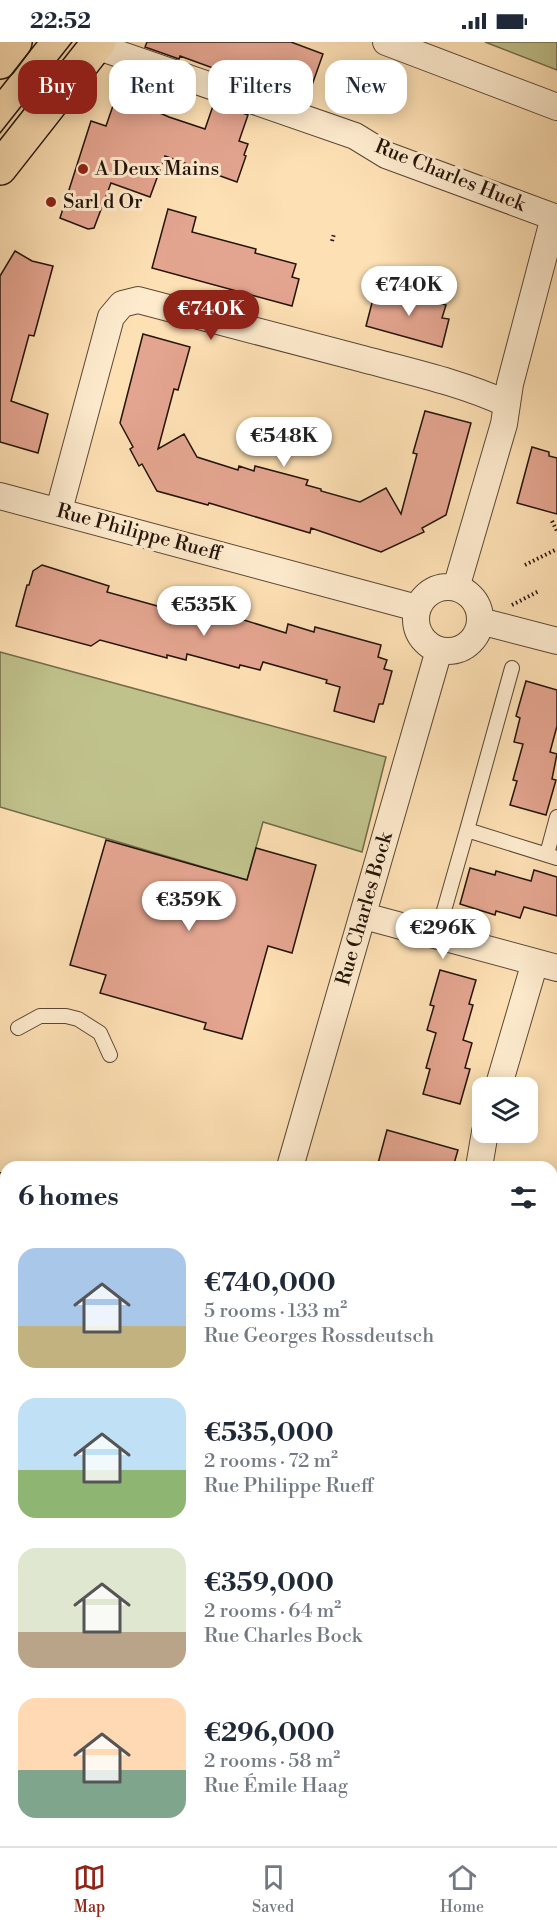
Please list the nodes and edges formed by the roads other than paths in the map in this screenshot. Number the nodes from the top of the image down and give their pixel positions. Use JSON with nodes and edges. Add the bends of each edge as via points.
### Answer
{"nodes":[{"id":1,"x":15,"y":42,"type":"edge"},
{"id":2,"x":386,"y":42,"type":"edge"},
{"id":3,"x":98,"y":44,"type":"edge"},
{"id":4,"x":0,"y":62,"type":"edge"},
{"id":5,"x":557,"y":107,"type":"edge"},
{"id":6,"x":0,"y":168,"type":"edge"},
{"id":7,"x":556,"y":216,"type":"edge"},
{"id":8,"x":507,"y":404,"type":"junction"},
{"id":9,"x":0,"y":496,"type":"edge"},
{"id":10,"x":59,"y":510,"type":"junction"},
{"id":11,"x":456,"y":588,"type":"junction"},
{"id":12,"x":417,"y":608,"type":"junction"},
{"id":13,"x":480,"y":621,"type":"junction"},
{"id":14,"x":557,"y":641,"type":"edge"},
{"id":15,"x":439,"y":650,"type":"junction"},
{"id":16,"x":512,"y":668,"type":"dead end"},
{"id":17,"x":557,"y":817,"type":"edge"},
{"id":18,"x":467,"y":830,"type":"junction"},
{"id":19,"x":552,"y":856,"type":"edge"},
{"id":20,"x":364,"y":915,"type":"junction"},
{"id":21,"x":437,"y":935,"type":"junction"},
{"id":22,"x":546,"y":965,"type":"edge"},
{"id":23,"x":18,"y":1028,"type":"dead end"},
{"id":24,"x":110,"y":1054,"type":"dead end"},
{"id":25,"x":502,"y":1077,"type":"edge"},
{"id":26,"x":483,"y":1143,"type":"edge"},
{"id":27,"x":292,"y":1161,"type":"edge"},
{"id":28,"x":479,"y":1161,"type":"edge"}],
"edges":[{"from":1,"to":4,"type":"main road"},
{"from":2,"to":5,"type":"street"},
{"from":3,"to":6,"type":"main road"},
{"from":3,"to":7,"type":"street","name":"Rue Charles Huck","via":[[355,136],[386,155]]},
{"from":7,"to":8,"type":"street","name":"Rue Charles Huck"},
{"from":8,"to":10,"type":"street","via":[[388,365],[138,300],[122,304],[111,317]]},
{"from":8,"to":11,"type":"street","name":"Rue Charles Huck"},
{"from":9,"to":10,"type":"street","name":"Rue Philippe Rueff"},
{"from":10,"to":12,"type":"street","name":"Rue Philippe Rueff"},
{"from":11,"to":12,"type":"street","via":[[437,589],[421,600]]},
{"from":11,"to":13,"type":"street","via":[[471,597]]},
{"from":12,"to":15,"type":"street","via":[[417,629],[422,638]]},
{"from":13,"to":14,"type":"street"},
{"from":13,"to":15,"type":"street","via":[[473,639],[466,645]]},
{"from":15,"to":20,"type":"street","name":"Rue Charles Bock"},
{"from":16,"to":18,"type":"lane"},
{"from":17,"to":19,"type":"lane"},
{"from":18,"to":19,"type":"lane"},
{"from":18,"to":21,"type":"lane"},
{"from":20,"to":21,"type":"street"},
{"from":20,"to":27,"type":"street","name":"Rue Charles Bock"},
{"from":21,"to":22,"type":"street"},
{"from":22,"to":25,"type":"street"},
{"from":23,"to":24,"type":"lane","via":[[40,1016],[78,1019],[100,1033]]},
{"from":26,"to":28,"type":"street"}]}
